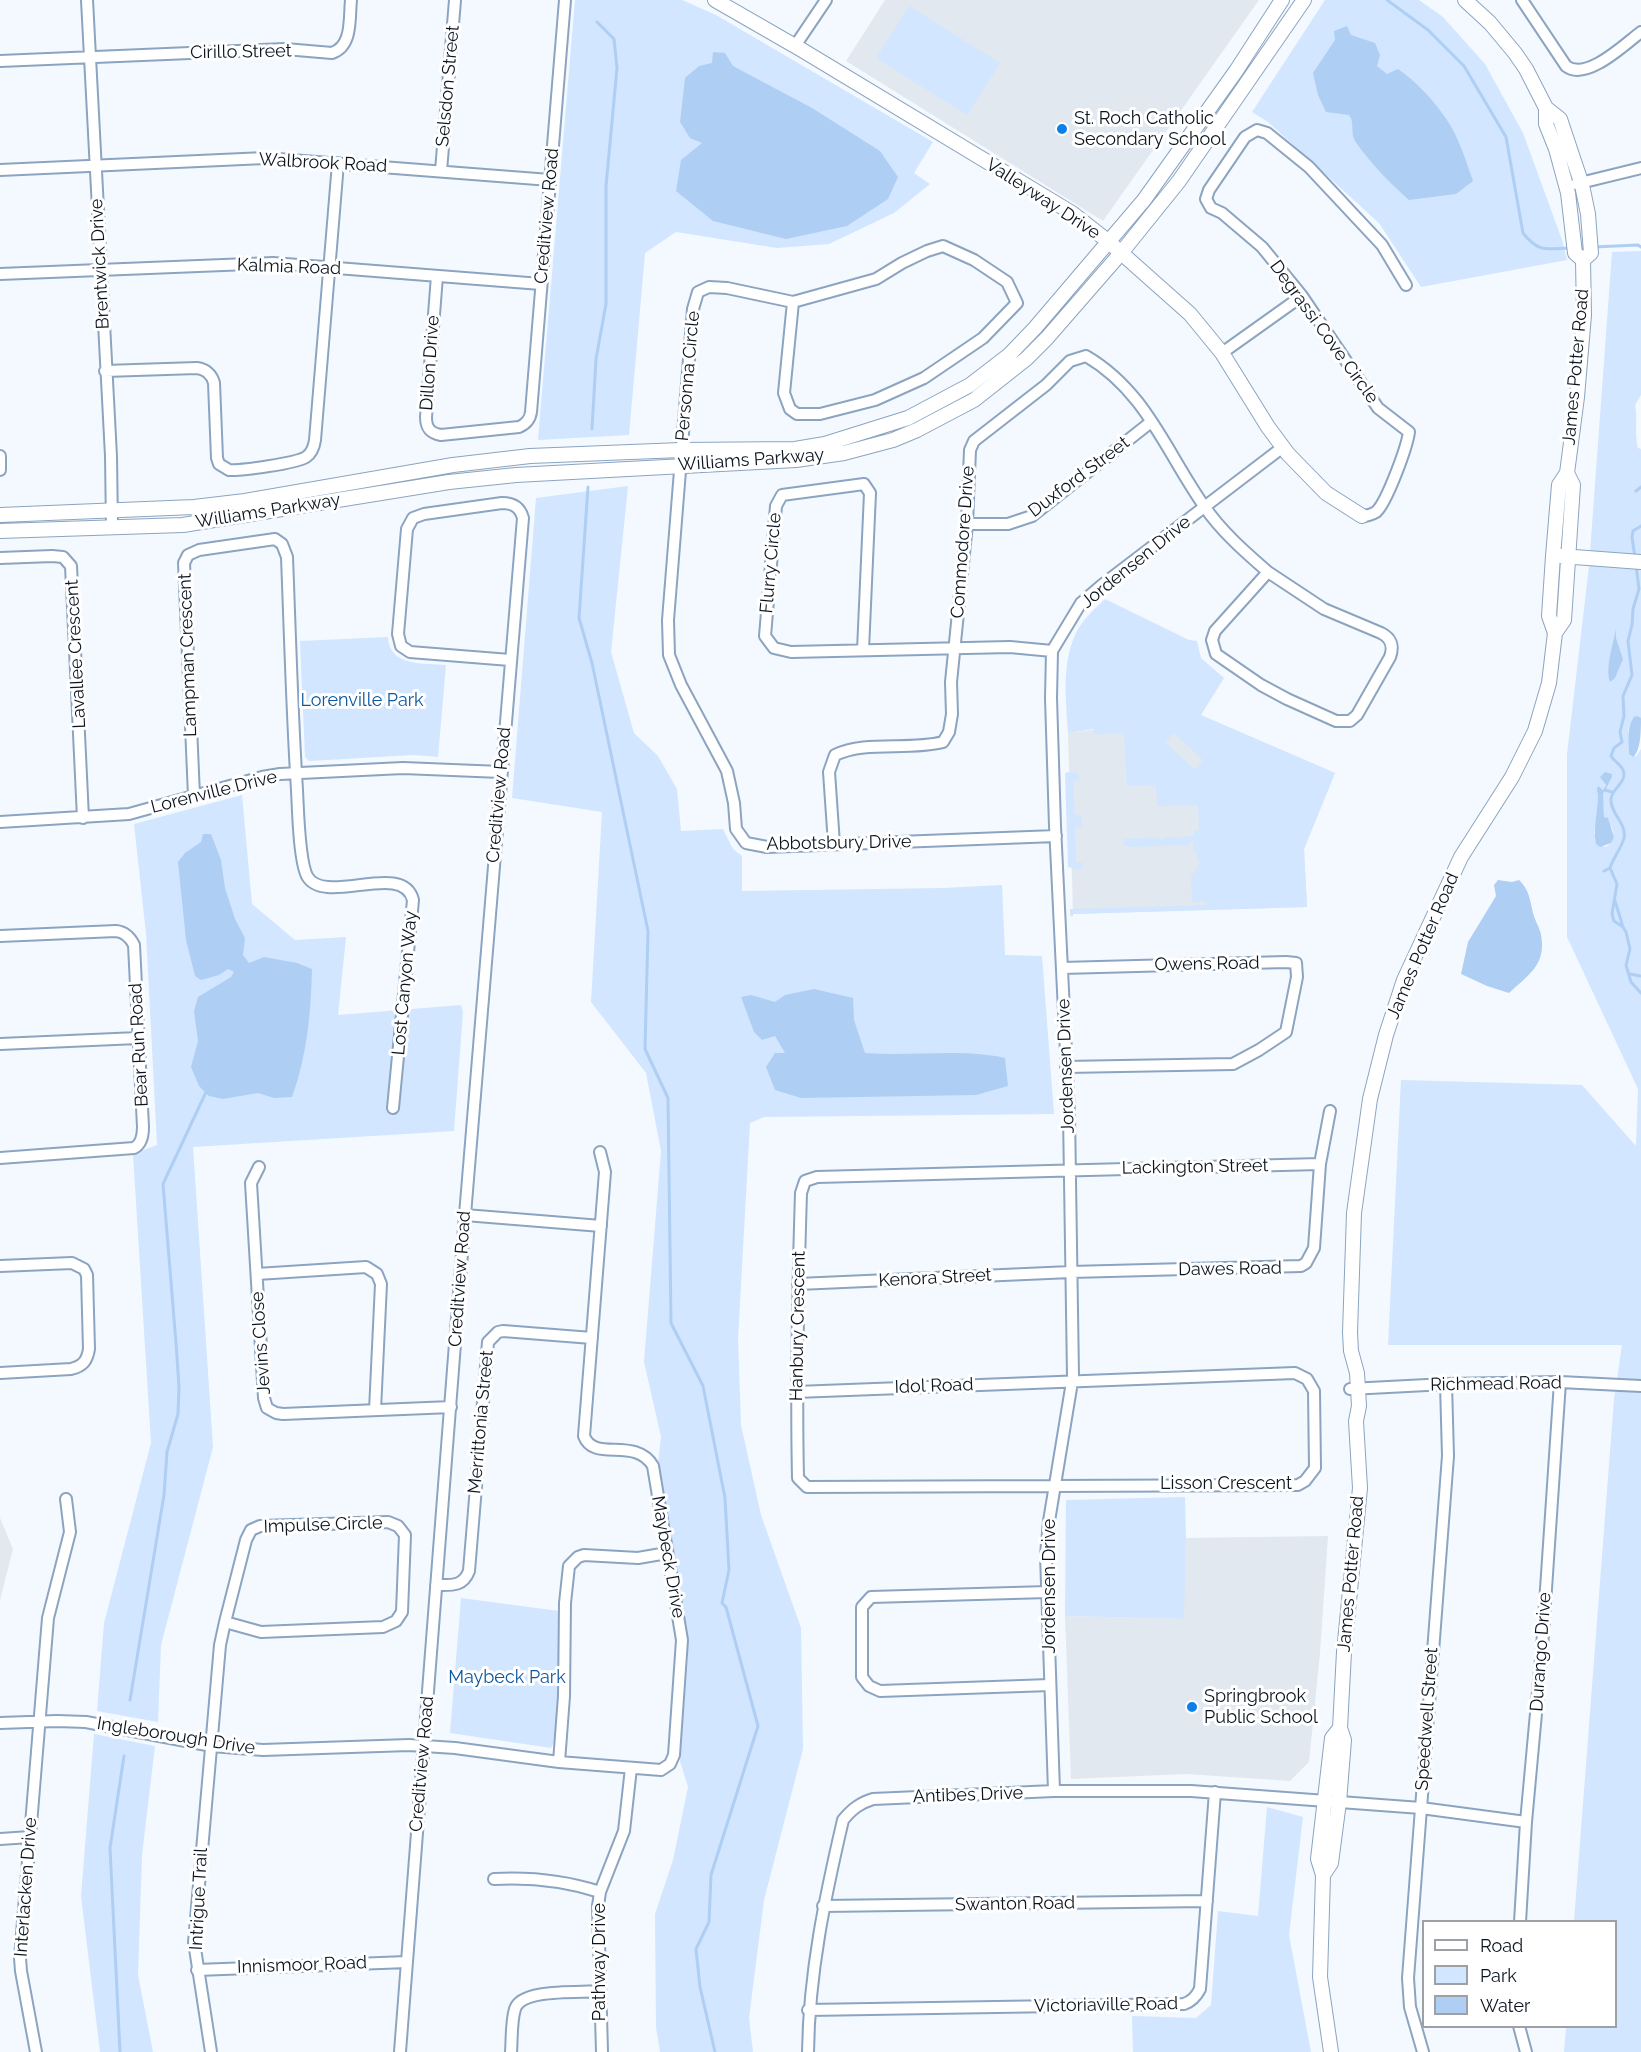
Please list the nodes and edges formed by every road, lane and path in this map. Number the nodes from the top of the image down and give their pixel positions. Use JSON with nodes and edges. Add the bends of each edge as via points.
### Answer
{"nodes":[{"id":1,"x":87,"y":0,"type":"edge"},
{"id":2,"x":351,"y":0,"type":"edge"},
{"id":3,"x":455,"y":0,"type":"edge"},
{"id":4,"x":565,"y":0,"type":"edge"},
{"id":5,"x":715,"y":0,"type":"edge"},
{"id":6,"x":826,"y":0,"type":"edge"},
{"id":7,"x":1282,"y":0,"type":"edge"},
{"id":8,"x":1304,"y":0,"type":"edge"},
{"id":9,"x":1465,"y":0,"type":"edge"},
{"id":10,"x":1522,"y":0,"type":"edge"},
{"id":11,"x":1641,"y":32,"type":"edge"},
{"id":12,"x":795,"y":46,"type":"junction"},
{"id":13,"x":90,"y":57,"type":"junction"},
{"id":14,"x":0,"y":61,"type":"edge"},
{"id":15,"x":1546,"y":108,"type":"junction"},
{"id":16,"x":338,"y":163,"type":"junction"},
{"id":17,"x":95,"y":166,"type":"junction"},
{"id":18,"x":1641,"y":168,"type":"edge"},
{"id":19,"x":0,"y":170,"type":"edge"},
{"id":20,"x":441,"y":171,"type":"junction"},
{"id":21,"x":550,"y":180,"type":"junction"},
{"id":22,"x":1581,"y":183,"type":"junction"},
{"id":23,"x":1567,"y":186,"type":"junction"},
{"id":24,"x":1109,"y":242,"type":"junction"},
{"id":25,"x":1121,"y":253,"type":"junction"},
{"id":26,"x":1583,"y":260,"type":"junction"},
{"id":27,"x":328,"y":268,"type":"junction"},
{"id":28,"x":100,"y":270,"type":"junction"},
{"id":29,"x":0,"y":274,"type":"edge"},
{"id":30,"x":437,"y":276,"type":"junction"},
{"id":31,"x":541,"y":284,"type":"junction"},
{"id":32,"x":1406,"y":285,"type":"dead end"},
{"id":33,"x":1302,"y":296,"type":"junction"},
{"id":34,"x":793,"y":302,"type":"junction"},
{"id":35,"x":1222,"y":353,"type":"junction"},
{"id":36,"x":105,"y":371,"type":"junction"},
{"id":37,"x":1151,"y":422,"type":"junction"},
{"id":38,"x":519,"y":427,"type":"joint"},
{"id":39,"x":1283,"y":447,"type":"junction"},
{"id":40,"x":681,"y":450,"type":"junction"},
{"id":41,"x":0,"y":456,"type":"edge"},
{"id":42,"x":680,"y":465,"type":"junction"},
{"id":43,"x":0,"y":470,"type":"edge"},
{"id":44,"x":1567,"y":473,"type":"junction"},
{"id":45,"x":1204,"y":507,"type":"junction"},
{"id":46,"x":112,"y":510,"type":"junction"},
{"id":47,"x":0,"y":515,"type":"edge"},
{"id":48,"x":1362,"y":516,"type":"joint"},
{"id":49,"x":967,"y":524,"type":"junction"},
{"id":50,"x":112,"y":527,"type":"junction"},
{"id":51,"x":0,"y":531,"type":"edge"},
{"id":52,"x":1553,"y":556,"type":"junction"},
{"id":53,"x":1569,"y":557,"type":"junction"},
{"id":54,"x":0,"y":558,"type":"edge"},
{"id":55,"x":1641,"y":562,"type":"edge"},
{"id":56,"x":1268,"y":572,"type":"junction"},
{"id":57,"x":1555,"y":633,"type":"junction"},
{"id":58,"x":954,"y":648,"type":"junction"},
{"id":59,"x":862,"y":650,"type":"junction"},
{"id":60,"x":1052,"y":651,"type":"junction"},
{"id":61,"x":510,"y":660,"type":"junction"},
{"id":62,"x":501,"y":772,"type":"junction"},
{"id":63,"x":296,"y":773,"type":"junction"},
{"id":64,"x":194,"y":796,"type":"junction"},
{"id":65,"x":83,"y":818,"type":"junction"},
{"id":66,"x":0,"y":822,"type":"edge"},
{"id":67,"x":1056,"y":836,"type":"junction"},
{"id":68,"x":834,"y":844,"type":"junction"},
{"id":69,"x":0,"y":936,"type":"edge"},
{"id":70,"x":1062,"y":968,"type":"junction"},
{"id":71,"x":138,"y":1038,"type":"junction"},
{"id":72,"x":0,"y":1044,"type":"edge"},
{"id":73,"x":1066,"y":1067,"type":"junction"},
{"id":74,"x":393,"y":1108,"type":"dead end"},
{"id":75,"x":1330,"y":1111,"type":"dead end"},
{"id":76,"x":600,"y":1152,"type":"dead end"},
{"id":77,"x":0,"y":1158,"type":"edge"},
{"id":78,"x":1320,"y":1164,"type":"junction"},
{"id":79,"x":260,"y":1167,"type":"dead end"},
{"id":80,"x":1070,"y":1169,"type":"junction"},
{"id":81,"x":465,"y":1215,"type":"junction"},
{"id":82,"x":601,"y":1227,"type":"junction"},
{"id":83,"x":0,"y":1266,"type":"edge"},
{"id":84,"x":1071,"y":1272,"type":"junction"},
{"id":85,"x":257,"y":1274,"type":"junction"},
{"id":86,"x":798,"y":1284,"type":"junction"},
{"id":87,"x":592,"y":1338,"type":"junction"},
{"id":88,"x":0,"y":1373,"type":"edge"},
{"id":89,"x":1072,"y":1380,"type":"junction"},
{"id":90,"x":1560,"y":1382,"type":"junction"},
{"id":91,"x":1446,"y":1384,"type":"junction"},
{"id":92,"x":1641,"y":1386,"type":"edge"},
{"id":93,"x":1354,"y":1389,"type":"junction"},
{"id":94,"x":796,"y":1392,"type":"junction"},
{"id":95,"x":451,"y":1407,"type":"junction"},
{"id":96,"x":375,"y":1410,"type":"junction"},
{"id":97,"x":1054,"y":1485,"type":"junction"},
{"id":98,"x":66,"y":1499,"type":"dead end"},
{"id":99,"x":668,"y":1553,"type":"junction"},
{"id":100,"x":436,"y":1585,"type":"junction"},
{"id":101,"x":1047,"y":1592,"type":"junction"},
{"id":102,"x":225,"y":1622,"type":"junction"},
{"id":103,"x":1050,"y":1685,"type":"junction"},
{"id":104,"x":40,"y":1722,"type":"junction"},
{"id":105,"x":0,"y":1724,"type":"edge"},
{"id":106,"x":212,"y":1746,"type":"junction"},
{"id":107,"x":424,"y":1746,"type":"junction"},
{"id":108,"x":559,"y":1762,"type":"junction"},
{"id":109,"x":631,"y":1768,"type":"junction"},
{"id":110,"x":1054,"y":1791,"type":"junction"},
{"id":111,"x":1215,"y":1792,"type":"junction"},
{"id":112,"x":1333,"y":1801,"type":"junction"},
{"id":113,"x":1421,"y":1808,"type":"junction"},
{"id":114,"x":1526,"y":1821,"type":"junction"},
{"id":115,"x":30,"y":1837,"type":"junction"},
{"id":116,"x":0,"y":1839,"type":"edge"},
{"id":117,"x":494,"y":1879,"type":"dead end"},
{"id":118,"x":600,"y":1892,"type":"junction"},
{"id":119,"x":1207,"y":1901,"type":"junction"},
{"id":120,"x":823,"y":1906,"type":"junction"},
{"id":121,"x":1520,"y":1920,"type":"edge"},
{"id":122,"x":407,"y":1962,"type":"junction"},
{"id":123,"x":197,"y":1970,"type":"junction"},
{"id":124,"x":600,"y":1992,"type":"junction"},
{"id":125,"x":808,"y":2010,"type":"junction"},
{"id":126,"x":1519,"y":2028,"type":"edge"},
{"id":127,"x":36,"y":2052,"type":"edge"},
{"id":128,"x":211,"y":2052,"type":"edge"},
{"id":129,"x":400,"y":2052,"type":"edge"},
{"id":130,"x":512,"y":2052,"type":"edge"},
{"id":131,"x":602,"y":2052,"type":"edge"},
{"id":132,"x":808,"y":2052,"type":"edge"},
{"id":133,"x":1331,"y":2052,"type":"edge"},
{"id":134,"x":1423,"y":2052,"type":"edge"},
{"id":135,"x":1525,"y":2052,"type":"edge"}],
"edges":[{"from":1,"to":13,"type":"street","name":"Brentwick Drive"},
{"from":2,"to":13,"type":"street","name":"Cirillo Street","via":[[346,42],[332,53],[285,50]]},
{"from":3,"to":20,"type":"street","name":"Selsdon Street"},
{"from":4,"to":21,"type":"street","name":"Creditview Road"},
{"from":5,"to":12,"type":"main road","name":"Valleyway Drive"},
{"from":6,"to":12,"type":"street"},
{"from":7,"to":24,"type":"main road","name":"Williams Parkway","via":[[1197,127]]},
{"from":8,"to":25,"type":"main road","name":"Williams Parkway","via":[[1179,181]]},
{"from":9,"to":15,"type":"main road","name":"James Potter Road","via":[[1515,53]]},
{"from":10,"to":11,"type":"street","via":[[1573,71],[1596,65]]},
{"from":12,"to":24,"type":"main road","name":"Valleyway Drive","via":[[1072,213]]},
{"from":13,"to":14,"type":"street","name":"Cirillo Street"},
{"from":13,"to":17,"type":"street","name":"Brentwick Drive"},
{"from":15,"to":22,"type":"main road","name":"James Potter Road","via":[[1560,119]]},
{"from":15,"to":23,"type":"main road","name":"James Potter Road","via":[[1546,124]]},
{"from":16,"to":17,"type":"street","name":"Walbrook Road","via":[[265,158]]},
{"from":16,"to":20,"type":"street","name":"Walbrook Road"},
{"from":16,"to":27,"type":"street"},
{"from":17,"to":19,"type":"street","name":"Walbrook Road"},
{"from":17,"to":28,"type":"street","name":"Brentwick Drive"},
{"from":18,"to":22,"type":"street"},
{"from":20,"to":21,"type":"street","name":"Walbrook Road"},
{"from":21,"to":31,"type":"street","name":"Creditview Road"},
{"from":22,"to":23,"type":"street"},
{"from":22,"to":26,"type":"main road","name":"James Potter Road","via":[[1591,253]]},
{"from":23,"to":26,"type":"main road","name":"James Potter Road","via":[[1575,253]]},
{"from":24,"to":25,"type":"main road","name":"Valleyway Drive"},
{"from":24,"to":40,"type":"main road","name":"Williams Parkway","via":[[1009,355],[970,385],[927,410],[825,444]]},
{"from":25,"to":35,"type":"main road","name":"Valleyway Drive","via":[[1190,314]]},
{"from":25,"to":42,"type":"main road","name":"Williams Parkway","via":[[1026,359],[974,400],[917,430],[844,453],[796,460]]},
{"from":26,"to":44,"type":"main road","name":"James Potter Road","via":[[1584,315]]},
{"from":27,"to":28,"type":"street","name":"Kalmia Road","via":[[273,263]]},
{"from":27,"to":30,"type":"street","name":"Kalmia Road"},
{"from":27,"to":36,"type":"street","via":[[315,440],[312,452],[302,459],[235,470],[219,464],[214,383],[204,369]]},
{"from":28,"to":29,"type":"street","name":"Kalmia Road"},
{"from":28,"to":36,"type":"street","name":"Brentwick Drive"},
{"from":30,"to":31,"type":"street","name":"Kalmia Road"},
{"from":30,"to":38,"type":"street","name":"Dillon Drive","via":[[428,429],[441,435]]},
{"from":31,"to":38,"type":"street","name":"Creditview Road","via":[[531,412]]},
{"from":32,"to":33,"type":"street","name":"Degrassi Cove Circle","via":[[1382,245],[1309,167],[1257,130],[1245,137],[1206,199],[1211,208],[1262,247]]},
{"from":33,"to":35,"type":"street"},
{"from":33,"to":48,"type":"street","name":"Degrassi Cove Circle","via":[[1378,408],[1409,432],[1406,449],[1380,507],[1369,516]]},
{"from":34,"to":34,"type":"street","name":"Personna Circle","via":[[784,393],[796,414],[820,414],[875,400],[924,378],[983,339],[1017,303],[1007,282],[943,246],[902,262],[876,279]]},
{"from":34,"to":40,"type":"street","name":"Personna Circle","via":[[726,288],[709,287],[698,292],[693,309]]},
{"from":35,"to":39,"type":"main road","name":"Valleyway Drive"},
{"from":36,"to":46,"type":"street","name":"Brentwick Drive"},
{"from":37,"to":45,"type":"street","name":"Commodore Drive"},
{"from":37,"to":49,"type":"street","name":"Duxford Street","via":[[1032,516],[1008,524]]},
{"from":37,"to":49,"type":"street","name":"Commodore Drive","via":[[1136,398],[1103,366],[1086,356],[1070,361],[1046,385],[974,441],[970,450]]},
{"from":39,"to":45,"type":"street","name":"Jordensen Drive"},
{"from":39,"to":48,"type":"main road","name":"Valleyway Drive","via":[[1326,493]]},
{"from":40,"to":42,"type":"street","name":"Abbotsbury Drive"},
{"from":40,"to":46,"type":"main road","name":"Williams Parkway","via":[[530,456],[453,465],[245,501]]},
{"from":41,"to":43,"type":"street"},
{"from":42,"to":50,"type":"main road","name":"Williams Parkway","via":[[449,482],[183,525]]},
{"from":42,"to":68,"type":"street","name":"Abbotsbury Drive","via":[[668,620],[669,655],[726,771],[736,829],[746,843],[767,847]]},
{"from":44,"to":52,"type":"main road","name":"James Potter Road","via":[[1559,485]]},
{"from":44,"to":53,"type":"main road","name":"James Potter Road","via":[[1573,485]]},
{"from":45,"to":56,"type":"street","name":"Commodore Drive"},
{"from":45,"to":60,"type":"street","name":"Jordensen Drive","via":[[1081,603]]},
{"from":46,"to":47,"type":"main road","name":"Williams Parkway"},
{"from":46,"to":50,"type":"street","name":"Brentwick Drive"},
{"from":49,"to":58,"type":"street","name":"Commodore Drive"},
{"from":50,"to":51,"type":"main road","name":"Williams Parkway"},
{"from":52,"to":53,"type":"main road"},
{"from":52,"to":57,"type":"main road","name":"James Potter Road","via":[[1549,616]]},
{"from":53,"to":55,"type":"main road"},
{"from":53,"to":57,"type":"main road","name":"James Potter Road","via":[[1564,620]]},
{"from":54,"to":65,"type":"street","name":"Lavallee Crescent","via":[[63,557],[71,566]]},
{"from":56,"to":56,"type":"street","name":"Commodore Drive","via":[[1324,609],[1389,639],[1390,657],[1353,719],[1335,721],[1287,699],[1213,650],[1215,631]]},
{"from":57,"to":93,"type":"main road","name":"James Potter Road","via":[[1549,683],[1535,731],[1512,777],[1461,857],[1404,980],[1386,1035],[1370,1099],[1354,1213],[1350,1332],[1356,1365]]},
{"from":58,"to":59,"type":"street","name":"Flurry Circle"},
{"from":58,"to":60,"type":"street","name":"Flurry Circle","via":[[1010,646]]},
{"from":58,"to":68,"type":"street","name":"Commodore Drive","via":[[952,714],[943,742],[849,749],[835,755],[829,772]]},
{"from":59,"to":59,"type":"street","name":"Flurry Circle","via":[[870,493],[864,484],[782,495],[776,506],[765,636],[774,648],[791,652]]},
{"from":60,"to":67,"type":"street","name":"Jordensen Drive"},
{"from":61,"to":61,"type":"street","name":"Creditview Road","via":[[410,652],[401,646],[398,634],[407,529],[413,518],[502,503],[518,508],[522,518]]},
{"from":61,"to":62,"type":"street","name":"Creditview Road"},
{"from":62,"to":63,"type":"street","name":"Lorenville Drive","via":[[404,768]]},
{"from":62,"to":81,"type":"street","name":"Creditview Road"},
{"from":63,"to":64,"type":"street","name":"Lorenville Drive","via":[[262,777]]},
{"from":63,"to":64,"type":"street","name":"Lampman Crescent","via":[[285,550],[275,539],[199,549],[186,558],[184,567]]},
{"from":63,"to":74,"type":"street","name":"Lost Canyon Way","via":[[299,828],[310,880],[323,887],[396,884],[411,894]]},
{"from":64,"to":65,"type":"street","name":"Lorenville Drive","via":[[129,814]]},
{"from":65,"to":66,"type":"street","name":"Lorenville Drive"},
{"from":67,"to":68,"type":"street","name":"Abbotsbury Drive"},
{"from":67,"to":70,"type":"street","name":"Jordensen Drive"},
{"from":69,"to":71,"type":"street","name":"Bear Run Road","via":[[116,931],[127,935],[134,945]]},
{"from":70,"to":73,"type":"street","name":"Jordensen Drive"},
{"from":70,"to":73,"type":"street","name":"Owens Road","via":[[1296,963],[1298,977],[1286,1032],[1233,1064]]},
{"from":71,"to":72,"type":"street"},
{"from":71,"to":77,"type":"street","name":"Bear Run Road","via":[[143,1135],[137,1147]]},
{"from":73,"to":80,"type":"street","name":"Jordensen Drive"},
{"from":75,"to":78,"type":"street","name":"Dawes Road"},
{"from":76,"to":82,"type":"street","name":"Maybeck Drive","via":[[605,1172]]},
{"from":78,"to":80,"type":"street","name":"Lackington Street"},
{"from":78,"to":84,"type":"street","name":"Dawes Road","via":[[1314,1248],[1300,1266]]},
{"from":79,"to":85,"type":"street","name":"Jevins Close","via":[[251,1183]]},
{"from":80,"to":84,"type":"street","name":"Jordensen Drive"},
{"from":80,"to":86,"type":"street","name":"Hanbury Crescent","via":[[810,1178],[801,1193]]},
{"from":81,"to":82,"type":"street"},
{"from":81,"to":95,"type":"street","name":"Creditview Road"},
{"from":82,"to":87,"type":"street","name":"Maybeck Drive"},
{"from":83,"to":88,"type":"street","via":[[72,1263],[84,1269],[89,1349],[80,1367]]},
{"from":84,"to":86,"type":"street","name":"Kenora Street"},
{"from":84,"to":89,"type":"street","name":"Jordensen Drive"},
{"from":85,"to":96,"type":"street","name":"Jevins Close","via":[[267,1408],[283,1414]]},
{"from":85,"to":96,"type":"street","via":[[366,1267],[377,1274],[381,1284]]},
{"from":86,"to":94,"type":"street","name":"Hanbury Crescent"},
{"from":87,"to":99,"type":"street","name":"Maybeck Drive","via":[[585,1440],[595,1448],[637,1451],[648,1459]]},
{"from":87,"to":100,"type":"street","name":"Merrittonia Street","via":[[503,1331],[488,1342],[469,1570],[457,1585]]},
{"from":89,"to":94,"type":"street","name":"Idol Road"},
{"from":89,"to":97,"type":"street","name":"Jordensen Drive"},
{"from":89,"to":97,"type":"street","name":"Lisson Crescent","via":[[1301,1375],[1314,1391],[1315,1468],[1298,1485]]},
{"from":90,"to":91,"type":"street","name":"Richmead Road"},
{"from":90,"to":92,"type":"street","name":"Richmead Road"},
{"from":90,"to":114,"type":"street","name":"Durango Drive"},
{"from":91,"to":93,"type":"street","name":"Richmead Road"},
{"from":91,"to":113,"type":"street","name":"Speedwell Street","via":[[1448,1456]]},
{"from":93,"to":112,"type":"main road","name":"James Potter Road","via":[[1359,1406],[1356,1421],[1360,1488],[1340,1728],[1332,1738]]},
{"from":94,"to":97,"type":"street","name":"Hanbury Crescent","via":[[798,1478],[807,1487]]},
{"from":95,"to":96,"type":"street","name":"Jevins Close"},
{"from":95,"to":100,"type":"street","name":"Creditview Road"},
{"from":97,"to":101,"type":"street","name":"Jordensen Drive","via":[[1046,1555]]},
{"from":98,"to":104,"type":"street","name":"Interlacken Drive","via":[[70,1532],[48,1618]]},
{"from":99,"to":108,"type":"street","via":[[638,1558],[584,1555],[569,1566]]},
{"from":99,"to":109,"type":"street","name":"Maybeck Drive","via":[[682,1640],[674,1755],[661,1770]]},
{"from":100,"to":107,"type":"street","name":"Creditview Road"},
{"from":101,"to":103,"type":"street","name":"Jordensen Drive"},
{"from":101,"to":103,"type":"street","via":[[871,1597],[861,1607],[862,1677],[880,1691]]},
{"from":102,"to":102,"type":"street","name":"Impulse Circle","via":[[246,1540],[255,1528],[388,1522],[405,1535],[402,1612],[392,1624],[261,1632]]},
{"from":102,"to":106,"type":"street","name":"Impulse Circle"},
{"from":103,"to":110,"type":"street","name":"Jordensen Drive"},
{"from":104,"to":105,"type":"street","name":"Ingleborough Drive"},
{"from":104,"to":106,"type":"street","name":"Ingleborough Drive","via":[[109,1725]]},
{"from":104,"to":115,"type":"street","name":"Interlacken Drive"},
{"from":106,"to":107,"type":"street","name":"Ingleborough Drive","via":[[263,1750]]},
{"from":106,"to":123,"type":"street","name":"Intrigue Trail","via":[[194,1942]]},
{"from":107,"to":108,"type":"street","name":"Maybeck Drive"},
{"from":107,"to":122,"type":"street","name":"Creditview Road"},
{"from":108,"to":109,"type":"street","name":"Maybeck Drive"},
{"from":109,"to":118,"type":"street","name":"Pathway Drive","via":[[624,1831]]},
{"from":110,"to":111,"type":"street","name":"Antibes Drive"},
{"from":110,"to":120,"type":"street","name":"Antibes Drive","via":[[873,1799],[861,1803],[843,1820]]},
{"from":111,"to":112,"type":"street","name":"Antibes Drive"},
{"from":111,"to":119,"type":"street","name":"Victoriaville Road"},
{"from":112,"to":113,"type":"street","name":"Antibes Drive"},
{"from":112,"to":133,"type":"main road","name":"James Potter Road","via":[[1318,1858],[1323,1875],[1320,1977]]},
{"from":113,"to":114,"type":"street","name":"Antibes Drive"},
{"from":113,"to":134,"type":"street","name":"Speedwell Street","via":[[1408,1978],[1410,2007]]},
{"from":114,"to":121,"type":"street","name":"Durango Drive"},
{"from":115,"to":116,"type":"street"},
{"from":115,"to":127,"type":"street","name":"Interlacken Drive","via":[[21,1964]]},
{"from":117,"to":118,"type":"street","via":[[564,1882]]},
{"from":118,"to":124,"type":"street","name":"Pathway Drive"},
{"from":119,"to":120,"type":"street","name":"Swanton Road"},
{"from":119,"to":125,"type":"street","name":"Victoriaville Road","via":[[1200,1989],[1194,1999],[1184,2004]]},
{"from":120,"to":125,"type":"street","name":"Antibes Drive"},
{"from":122,"to":123,"type":"street","name":"Innismoor Road"},
{"from":122,"to":129,"type":"street","name":"Creditview Road"},
{"from":123,"to":128,"type":"street","name":"Intrigue Trail"},
{"from":124,"to":130,"type":"street","via":[[532,1995],[520,2000],[515,2010]]},
{"from":124,"to":131,"type":"street","name":"Pathway Drive"},
{"from":125,"to":132,"type":"street","name":"Antibes Drive"},
{"from":126,"to":135,"type":"street"}]}
